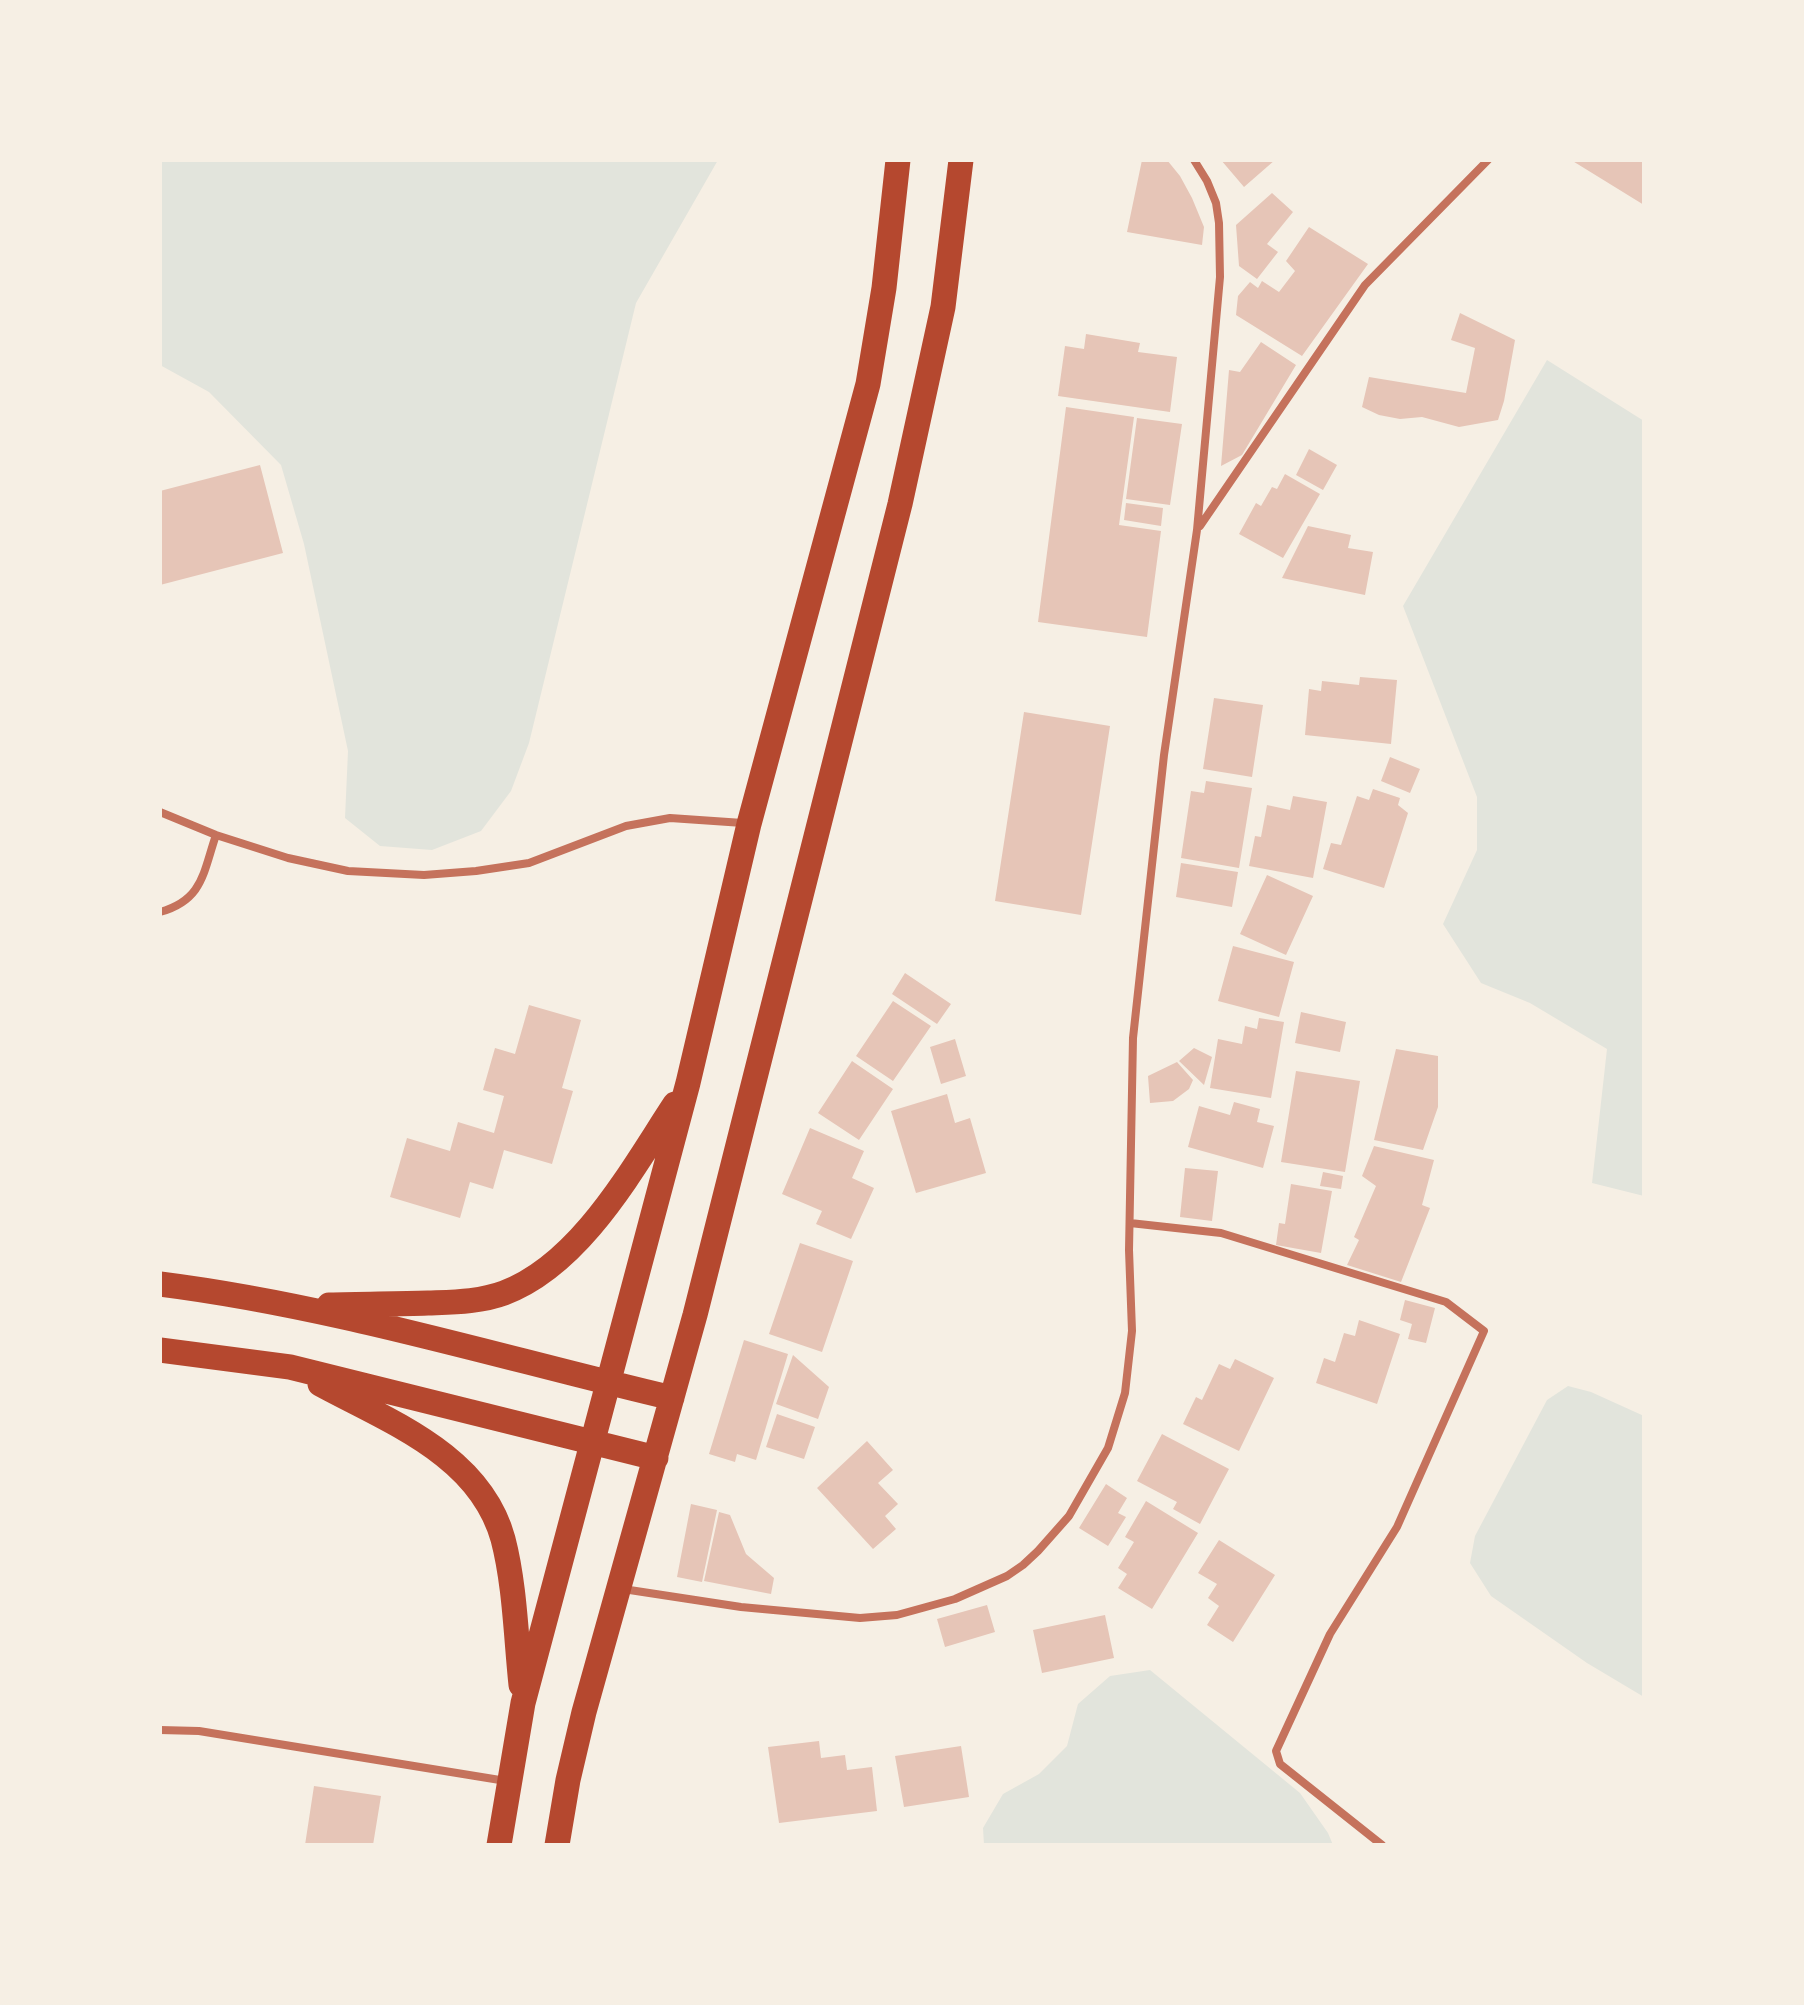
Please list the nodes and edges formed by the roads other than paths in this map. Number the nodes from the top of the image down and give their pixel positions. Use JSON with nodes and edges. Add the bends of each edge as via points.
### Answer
{"nodes":[{"id":1,"x":898,"y":160,"type":"edge"},
{"id":2,"x":962,"y":160,"type":"edge"},
{"id":3,"x":1194,"y":160,"type":"edge"},
{"id":4,"x":1488,"y":160,"type":"edge"},
{"id":5,"x":1197,"y":530,"type":"junction"},
{"id":6,"x":160,"y":812,"type":"edge"},
{"id":7,"x":749,"y":824,"type":"junction"},
{"id":8,"x":216,"y":835,"type":"junction"},
{"id":9,"x":160,"y":912,"type":"edge"},
{"id":10,"x":688,"y":1083,"type":"junction"},
{"id":11,"x":1130,"y":1223,"type":"junction"},
{"id":12,"x":160,"y":1284,"type":"edge"},
{"id":13,"x":296,"y":1305,"type":"junction"},
{"id":14,"x":160,"y":1350,"type":"edge"},
{"id":15,"x":290,"y":1367,"type":"junction"},
{"id":16,"x":608,"y":1383,"type":"junction"},
{"id":17,"x":672,"y":1398,"type":"junction"},
{"id":18,"x":592,"y":1442,"type":"junction"},
{"id":19,"x":656,"y":1458,"type":"junction"},
{"id":20,"x":619,"y":1589,"type":"junction"},
{"id":21,"x":523,"y":1703,"type":"junction"},
{"id":22,"x":160,"y":1730,"type":"edge"},
{"id":23,"x":508,"y":1782,"type":"junction"},
{"id":24,"x":499,"y":1845,"type":"edge"},
{"id":25,"x":557,"y":1845,"type":"edge"},
{"id":26,"x":1382,"y":1845,"type":"edge"}],
"edges":[{"from":1,"to":7,"type":"main road","via":[[868,384]]},
{"from":2,"to":17,"type":"main road","via":[[943,307],[900,504]]},
{"from":3,"to":5,"type":"lane","via":[[1216,202],[1220,276]]},
{"from":4,"to":5,"type":"lane","via":[[1365,285]]},
{"from":5,"to":11,"type":"lane","via":[[1133,1038]]},
{"from":6,"to":8,"type":"lane"},
{"from":7,"to":8,"type":"lane","via":[[670,818],[626,826],[529,862],[424,875],[348,871]]},
{"from":7,"to":10,"type":"main road"},
{"from":8,"to":9,"type":"lane","via":[[198,888],[186,902]]},
{"from":10,"to":13,"type":"main road","via":[[606,1205],[537,1276],[502,1294],[460,1302]]},
{"from":10,"to":16,"type":"main road"},
{"from":11,"to":20,"type":"lane","via":[[1132,1331],[1118,1422],[1069,1516],[1024,1566],[954,1598],[860,1618]]},
{"from":11,"to":26,"type":"lane","via":[[1221,1233],[1446,1302],[1484,1330],[1397,1527],[1330,1634],[1276,1752],[1280,1764]]},
{"from":12,"to":13,"type":"main road"},
{"from":13,"to":16,"type":"main road"},
{"from":14,"to":15,"type":"main road"},
{"from":15,"to":18,"type":"main road"},
{"from":15,"to":21,"type":"main road","via":[[414,1434],[474,1482],[502,1536]]},
{"from":16,"to":17,"type":"main road"},
{"from":16,"to":18,"type":"main road"},
{"from":17,"to":19,"type":"main road"},
{"from":18,"to":19,"type":"main road"},
{"from":18,"to":21,"type":"main road"},
{"from":19,"to":20,"type":"main road"},
{"from":20,"to":25,"type":"main road"},
{"from":21,"to":23,"type":"main road"},
{"from":22,"to":23,"type":"lane"},
{"from":23,"to":24,"type":"main road"}]}
